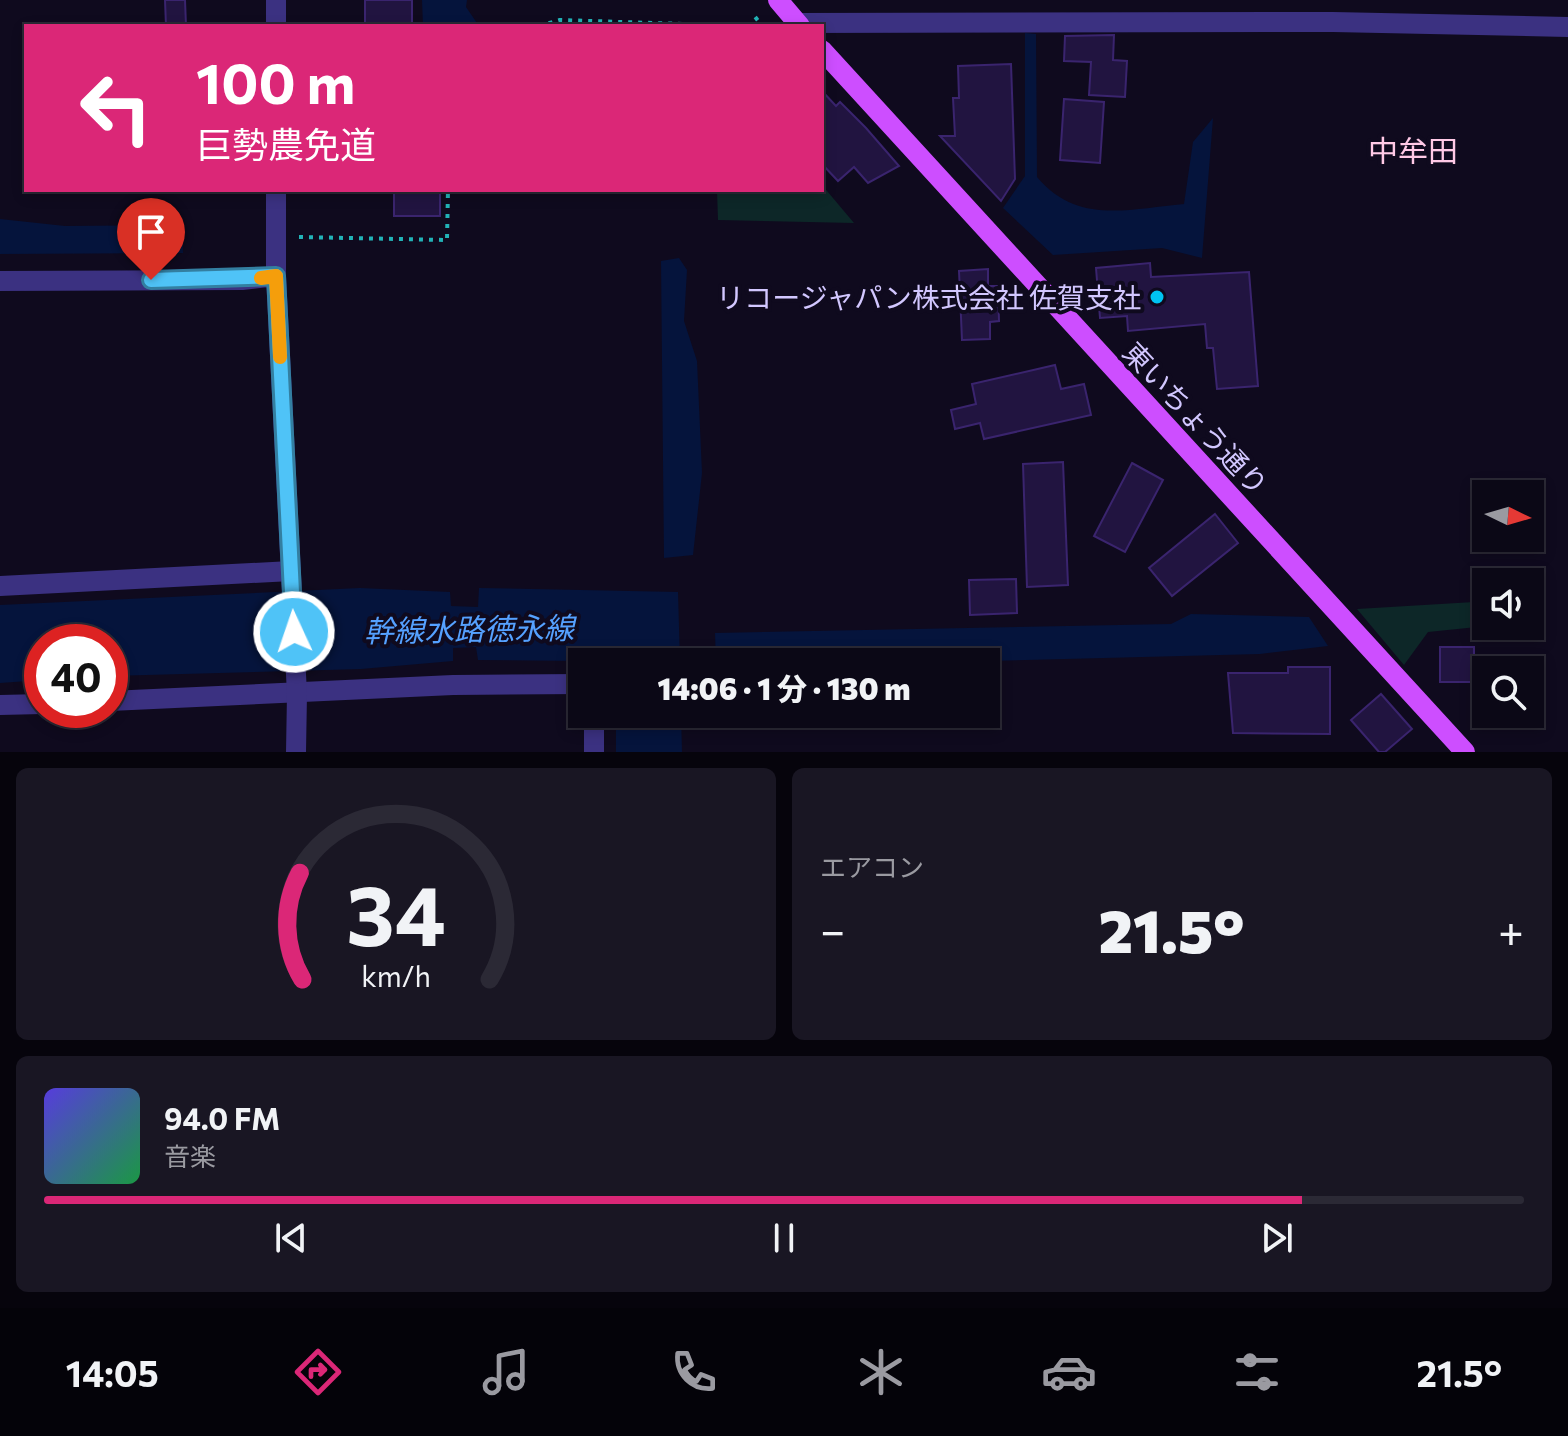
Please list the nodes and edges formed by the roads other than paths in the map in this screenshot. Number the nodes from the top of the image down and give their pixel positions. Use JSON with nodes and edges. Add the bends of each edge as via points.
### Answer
{"nodes":[{"id":1,"x":276,"y":0,"type":"edge"},
{"id":2,"x":778,"y":0,"type":"edge"},
{"id":3,"x":1333,"y":0,"type":"edge"},
{"id":4,"x":1333,"y":22,"type":"junction"},
{"id":5,"x":276,"y":24,"type":"edge"},
{"id":6,"x":798,"y":24,"type":"edge"},
{"id":7,"x":824,"y":25,"type":"edge"},
{"id":8,"x":1568,"y":27,"type":"edge"},
{"id":9,"x":824,"y":52,"type":"edge"},
{"id":10,"x":276,"y":192,"type":"edge"},
{"id":11,"x":276,"y":276,"type":"junction"},
{"id":12,"x":0,"y":281,"type":"edge"},
{"id":13,"x":291,"y":571,"type":"junction"},
{"id":14,"x":0,"y":586,"type":"edge"},
{"id":15,"x":568,"y":684,"type":"edge"},
{"id":16,"x":297,"y":694,"type":"junction"},
{"id":17,"x":128,"y":700,"type":"edge"},
{"id":18,"x":24,"y":704,"type":"edge"},
{"id":19,"x":0,"y":705,"type":"edge"},
{"id":20,"x":594,"y":728,"type":"edge"},
{"id":21,"x":296,"y":752,"type":"edge"},
{"id":22,"x":594,"y":752,"type":"edge"},
{"id":23,"x":1465,"y":752,"type":"edge"}],
"edges":[{"from":1,"to":5,"type":"street"},
{"from":2,"to":6,"type":"main road"},
{"from":3,"to":4,"type":"street"},
{"from":4,"to":7,"type":"street"},
{"from":4,"to":8,"type":"street"},
{"from":9,"to":23,"type":"main road","name":"東いちょう通り"},
{"from":10,"to":11,"type":"street"},
{"from":11,"to":12,"type":"street"},
{"from":11,"to":13,"type":"street"},
{"from":13,"to":14,"type":"street"},
{"from":13,"to":16,"type":"street"},
{"from":15,"to":16,"type":"street"},
{"from":16,"to":17,"type":"street"},
{"from":16,"to":21,"type":"street"},
{"from":18,"to":19,"type":"street"},
{"from":20,"to":22,"type":"street"}]}
